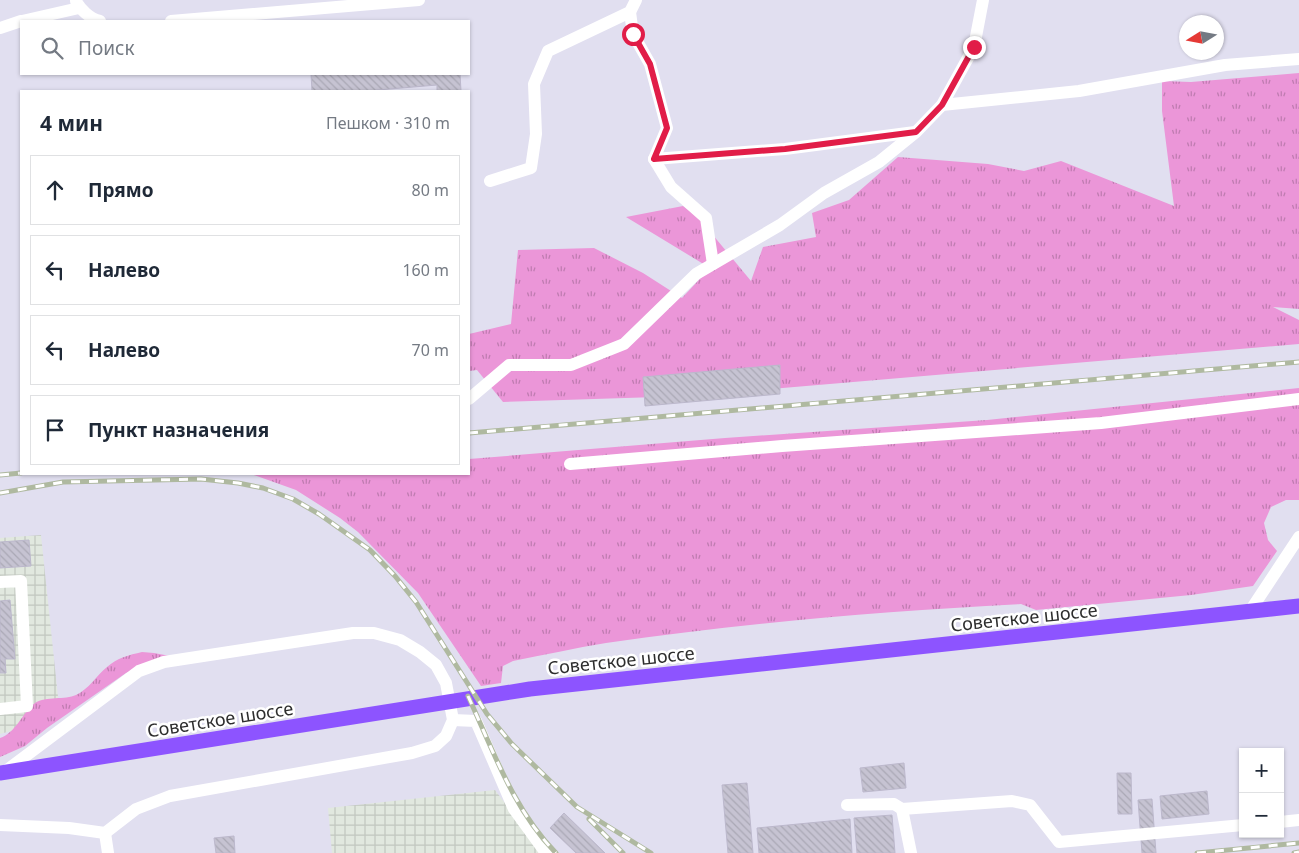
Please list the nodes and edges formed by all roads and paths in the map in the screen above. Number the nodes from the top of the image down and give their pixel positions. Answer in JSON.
{"nodes":[{"id":1,"x":419,"y":0,"type":"edge"},
{"id":2,"x":636,"y":0,"type":"edge"},
{"id":3,"x":983,"y":0,"type":"edge"},
{"id":4,"x":78,"y":4,"type":"edge"},
{"id":5,"x":630,"y":12,"type":"junction"},
{"id":6,"x":25,"y":20,"type":"edge"},
{"id":7,"x":97,"y":20,"type":"edge"},
{"id":8,"x":183,"y":20,"type":"edge"},
{"id":9,"x":20,"y":22,"type":"edge"},
{"id":10,"x":0,"y":28,"type":"edge"},
{"id":11,"x":1299,"y":59,"type":"edge"},
{"id":12,"x":942,"y":105,"type":"junction"},
{"id":13,"x":916,"y":132,"type":"junction"},
{"id":14,"x":654,"y":159,"type":"junction"},
{"id":15,"x":490,"y":181,"type":"dead end"},
{"id":16,"x":713,"y":264,"type":"junction"},
{"id":17,"x":470,"y":398,"type":"edge"},
{"id":18,"x":1299,"y":399,"type":"edge"},
{"id":19,"x":570,"y":464,"type":"dead end"},
{"id":20,"x":1299,"y":537,"type":"edge"},
{"id":21,"x":0,"y":582,"type":"edge"},
{"id":22,"x":1299,"y":606,"type":"edge"},
{"id":23,"x":1250,"y":611,"type":"junction"},
{"id":24,"x":0,"y":709,"type":"edge"},
{"id":25,"x":453,"y":720,"type":"junction"},
{"id":26,"x":2,"y":773,"type":"edge"},
{"id":27,"x":847,"y":805,"type":"dead end"},
{"id":28,"x":902,"y":810,"type":"junction"},
{"id":29,"x":1299,"y":820,"type":"edge"},
{"id":30,"x":1284,"y":822,"type":"edge"},
{"id":31,"x":0,"y":825,"type":"edge"},
{"id":32,"x":1239,"y":825,"type":"edge"},
{"id":33,"x":105,"y":833,"type":"junction"},
{"id":34,"x":108,"y":853,"type":"edge"},
{"id":35,"x":546,"y":853,"type":"edge"},
{"id":36,"x":911,"y":853,"type":"edge"}],
"edges":[{"from":1,"to":8,"type":"street"},
{"from":2,"to":5,"type":"street"},
{"from":3,"to":12,"type":"street"},
{"from":4,"to":6,"type":"street"},
{"from":4,"to":7,"type":"street"},
{"from":5,"to":14,"type":"street"},
{"from":5,"to":15,"type":"street"},
{"from":9,"to":10,"type":"street"},
{"from":11,"to":12,"type":"street"},
{"from":12,"to":13,"type":"street"},
{"from":13,"to":14,"type":"street"},
{"from":13,"to":16,"type":"street"},
{"from":14,"to":16,"type":"street"},
{"from":16,"to":17,"type":"street"},
{"from":18,"to":19,"type":"street"},
{"from":20,"to":23,"type":"street"},
{"from":21,"to":24,"type":"street"},
{"from":22,"to":23,"type":"main road","name":"Советское шоссе"},
{"from":23,"to":26,"type":"main road","name":"Советское шоссе"},
{"from":25,"to":26,"type":"street"},
{"from":25,"to":33,"type":"street"},
{"from":25,"to":35,"type":"street"},
{"from":27,"to":28,"type":"street"},
{"from":28,"to":32,"type":"street"},
{"from":28,"to":36,"type":"street"},
{"from":29,"to":30,"type":"street"},
{"from":31,"to":33,"type":"street"},
{"from":33,"to":34,"type":"street"}]}
